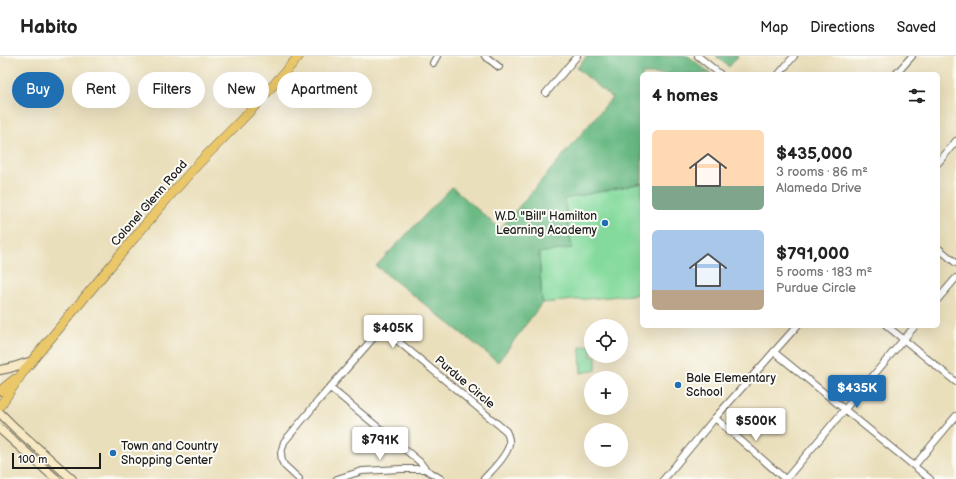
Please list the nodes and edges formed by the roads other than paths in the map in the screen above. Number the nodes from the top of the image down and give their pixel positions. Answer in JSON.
{"nodes":[{"id":1,"x":299,"y":56,"type":"edge"},
{"id":2,"x":437,"y":56,"type":"edge"},
{"id":3,"x":485,"y":56,"type":"edge"},
{"id":4,"x":578,"y":56,"type":"edge"},
{"id":5,"x":698,"y":56,"type":"edge"},
{"id":6,"x":794,"y":56,"type":"edge"},
{"id":7,"x":912,"y":56,"type":"edge"},
{"id":8,"x":433,"y":63,"type":"dead end"},
{"id":9,"x":499,"y":67,"type":"dead end"},
{"id":10,"x":718,"y":72,"type":"edge"},
{"id":11,"x":781,"y":72,"type":"edge"},
{"id":12,"x":898,"y":72,"type":"edge"},
{"id":13,"x":546,"y":94,"type":"dead end"},
{"id":14,"x":956,"y":141,"type":"edge"},
{"id":15,"x":940,"y":161,"type":"edge"},
{"id":16,"x":940,"y":250,"type":"edge"},
{"id":17,"x":956,"y":252,"type":"edge"},
{"id":18,"x":954,"y":260,"type":"edge"},
{"id":19,"x":956,"y":278,"type":"edge"},
{"id":20,"x":940,"y":297,"type":"edge"},
{"id":21,"x":795,"y":328,"type":"edge"},
{"id":22,"x":889,"y":328,"type":"edge"},
{"id":23,"x":913,"y":328,"type":"edge"},
{"id":24,"x":903,"y":339,"type":"junction"},
{"id":25,"x":774,"y":352,"type":"junction"},
{"id":26,"x":32,"y":360,"type":"junction"},
{"id":27,"x":0,"y":370,"type":"edge"},
{"id":28,"x":24,"y":372,"type":"junction"},
{"id":29,"x":956,"y":382,"type":"edge"},
{"id":30,"x":330,"y":388,"type":"junction"},
{"id":31,"x":0,"y":391,"type":"edge"},
{"id":32,"x":0,"y":406,"type":"edge"},
{"id":33,"x":845,"y":409,"type":"junction"},
{"id":34,"x":0,"y":413,"type":"edge"},
{"id":35,"x":956,"y":416,"type":"edge"},
{"id":36,"x":715,"y":418,"type":"junction"},
{"id":37,"x":0,"y":429,"type":"edge"},
{"id":38,"x":0,"y":435,"type":"edge"},
{"id":39,"x":10,"y":438,"type":"junction"},
{"id":40,"x":914,"y":466,"type":"junction"},
{"id":41,"x":425,"y":469,"type":"junction"},
{"id":42,"x":56,"y":479,"type":"edge"},
{"id":43,"x":72,"y":479,"type":"edge"},
{"id":44,"x":299,"y":479,"type":"edge"},
{"id":45,"x":337,"y":479,"type":"edge"},
{"id":46,"x":441,"y":479,"type":"edge"},
{"id":47,"x":484,"y":479,"type":"edge"},
{"id":48,"x":664,"y":479,"type":"edge"},
{"id":49,"x":785,"y":479,"type":"edge"},
{"id":50,"x":930,"y":479,"type":"edge"}],
"edges":[{"from":1,"to":26,"type":"main road","name":"Colonel Glenn Road"},
{"from":2,"to":8,"type":"street"},
{"from":3,"to":9,"type":"street"},
{"from":4,"to":13,"type":"street"},
{"from":5,"to":10,"type":"street"},
{"from":6,"to":11,"type":"street"},
{"from":7,"to":12,"type":"street"},
{"from":14,"to":15,"type":"street"},
{"from":16,"to":18,"type":"street"},
{"from":17,"to":18,"type":"street"},
{"from":19,"to":20,"type":"street"},
{"from":21,"to":25,"type":"street"},
{"from":22,"to":24,"type":"street"},
{"from":23,"to":24,"type":"street"},
{"from":24,"to":29,"type":"street"},
{"from":24,"to":33,"type":"street"},
{"from":25,"to":33,"type":"street"},
{"from":25,"to":36,"type":"street"},
{"from":26,"to":27,"type":"main road"},
{"from":26,"to":28,"type":"main road","name":"Colonel Glenn Road"},
{"from":28,"to":31,"type":"main road","name":"Colonel Glenn Road"},
{"from":28,"to":32,"type":"main road","name":"Colonel Glenn Road"},
{"from":30,"to":41,"type":"street"},
{"from":30,"to":44,"type":"street","name":"Purdue Circle"},
{"from":30,"to":47,"type":"street","name":"Purdue Circle"},
{"from":33,"to":40,"type":"street"},
{"from":33,"to":49,"type":"street"},
{"from":34,"to":43,"type":"main road"},
{"from":35,"to":40,"type":"street"},
{"from":36,"to":48,"type":"street"},
{"from":36,"to":49,"type":"street"},
{"from":37,"to":39,"type":"main road"},
{"from":38,"to":39,"type":"main road"},
{"from":39,"to":42,"type":"main road"},
{"from":40,"to":50,"type":"street"},
{"from":41,"to":45,"type":"street"},
{"from":41,"to":46,"type":"street"}]}
